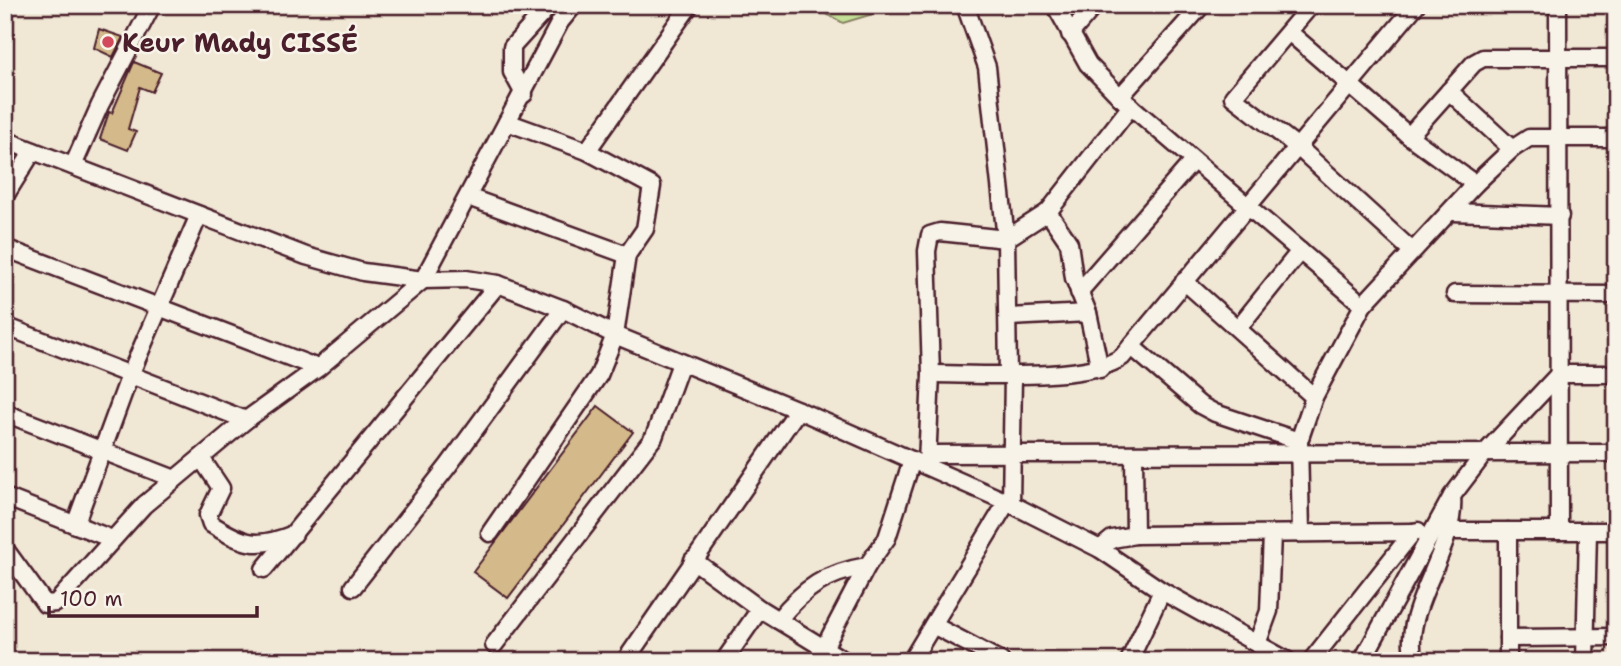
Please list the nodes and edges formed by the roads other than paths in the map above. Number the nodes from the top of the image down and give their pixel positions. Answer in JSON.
{"nodes":[{"id":1,"x":152,"y":5,"type":"edge"},
{"id":2,"x":550,"y":5,"type":"edge"},
{"id":3,"x":574,"y":5,"type":"edge"},
{"id":4,"x":690,"y":5,"type":"edge"},
{"id":5,"x":965,"y":5,"type":"edge"},
{"id":6,"x":1055,"y":5,"type":"edge"},
{"id":7,"x":1095,"y":5,"type":"edge"},
{"id":8,"x":1202,"y":5,"type":"edge"},
{"id":9,"x":1311,"y":5,"type":"edge"},
{"id":10,"x":1416,"y":5,"type":"edge"},
{"id":11,"x":1558,"y":5,"type":"edge"},
{"id":12,"x":1289,"y":32,"type":"junction"},
{"id":13,"x":1070,"y":34,"type":"junction"},
{"id":14,"x":1558,"y":58,"type":"junction"},
{"id":15,"x":1616,"y":58,"type":"edge"},
{"id":16,"x":1349,"y":86,"type":"junction"},
{"id":17,"x":1449,"y":91,"type":"junction"},
{"id":18,"x":524,"y":94,"type":"junction"},
{"id":19,"x":1125,"y":101,"type":"junction"},
{"id":20,"x":507,"y":122,"type":"junction"},
{"id":21,"x":1409,"y":136,"type":"junction"},
{"id":22,"x":1560,"y":138,"type":"junction"},
{"id":23,"x":1616,"y":138,"type":"edge"},
{"id":24,"x":5,"y":140,"type":"edge"},
{"id":25,"x":1299,"y":148,"type":"junction"},
{"id":26,"x":1513,"y":149,"type":"junction"},
{"id":27,"x":33,"y":151,"type":"junction"},
{"id":28,"x":587,"y":151,"type":"junction"},
{"id":29,"x":1193,"y":161,"type":"junction"},
{"id":30,"x":73,"y":166,"type":"junction"},
{"id":31,"x":1475,"y":184,"type":"junction"},
{"id":32,"x":5,"y":196,"type":"edge"},
{"id":33,"x":468,"y":197,"type":"junction"},
{"id":34,"x":1249,"y":208,"type":"junction"},
{"id":35,"x":1048,"y":212,"type":"junction"},
{"id":36,"x":1453,"y":212,"type":"junction"},
{"id":37,"x":200,"y":215,"type":"junction"},
{"id":38,"x":1560,"y":216,"type":"junction"},
{"id":39,"x":1006,"y":239,"type":"junction"},
{"id":40,"x":5,"y":248,"type":"edge"},
{"id":41,"x":1411,"y":250,"type":"junction"},
{"id":42,"x":1300,"y":251,"type":"junction"},
{"id":43,"x":627,"y":255,"type":"junction"},
{"id":44,"x":424,"y":280,"type":"junction"},
{"id":45,"x":1184,"y":281,"type":"junction"},
{"id":46,"x":498,"y":284,"type":"junction"},
{"id":47,"x":1079,"y":292,"type":"junction"},
{"id":48,"x":1455,"y":294,"type":"dead end"},
{"id":49,"x":1559,"y":294,"type":"junction"},
{"id":50,"x":1616,"y":295,"type":"edge"},
{"id":51,"x":1363,"y":304,"type":"junction"},
{"id":52,"x":158,"y":305,"type":"junction"},
{"id":53,"x":564,"y":309,"type":"junction"},
{"id":54,"x":1088,"y":313,"type":"junction"},
{"id":55,"x":1009,"y":317,"type":"junction"},
{"id":56,"x":5,"y":326,"type":"edge"},
{"id":57,"x":1238,"y":328,"type":"junction"},
{"id":58,"x":615,"y":335,"type":"junction"},
{"id":59,"x":1131,"y":346,"type":"junction"},
{"id":60,"x":681,"y":363,"type":"junction"},
{"id":61,"x":318,"y":368,"type":"junction"},
{"id":62,"x":1100,"y":369,"type":"junction"},
{"id":63,"x":130,"y":374,"type":"junction"},
{"id":64,"x":931,"y":374,"type":"junction"},
{"id":65,"x":1011,"y":374,"type":"junction"},
{"id":66,"x":1559,"y":374,"type":"junction"},
{"id":67,"x":1616,"y":374,"type":"edge"},
{"id":68,"x":1314,"y":397,"type":"junction"},
{"id":69,"x":798,"y":410,"type":"junction"},
{"id":70,"x":5,"y":413,"type":"edge"},
{"id":71,"x":246,"y":420,"type":"junction"},
{"id":72,"x":1300,"y":447,"type":"junction"},
{"id":73,"x":103,"y":452,"type":"junction"},
{"id":74,"x":1616,"y":453,"type":"edge"},
{"id":75,"x":1012,"y":454,"type":"junction"},
{"id":76,"x":1134,"y":454,"type":"junction"},
{"id":77,"x":1484,"y":454,"type":"junction"},
{"id":78,"x":1560,"y":454,"type":"junction"},
{"id":79,"x":201,"y":458,"type":"junction"},
{"id":80,"x":922,"y":460,"type":"junction"},
{"id":81,"x":175,"y":479,"type":"junction"},
{"id":82,"x":1452,"y":496,"type":"junction"},
{"id":83,"x":5,"y":497,"type":"edge"},
{"id":84,"x":1009,"y":503,"type":"junction"},
{"id":85,"x":75,"y":525,"type":"junction"},
{"id":86,"x":1434,"y":528,"type":"junction"},
{"id":87,"x":1450,"y":531,"type":"junction"},
{"id":88,"x":1507,"y":531,"type":"junction"},
{"id":89,"x":1559,"y":531,"type":"junction"},
{"id":90,"x":1588,"y":531,"type":"junction"},
{"id":91,"x":1616,"y":531,"type":"edge"},
{"id":92,"x":1413,"y":532,"type":"junction"},
{"id":93,"x":296,"y":533,"type":"junction"},
{"id":94,"x":490,"y":533,"type":"dead end"},
{"id":95,"x":1301,"y":533,"type":"junction"},
{"id":96,"x":1272,"y":534,"type":"junction"},
{"id":97,"x":1135,"y":535,"type":"junction"},
{"id":98,"x":112,"y":539,"type":"junction"},
{"id":99,"x":5,"y":549,"type":"edge"},
{"id":100,"x":1100,"y":549,"type":"junction"},
{"id":101,"x":693,"y":560,"type":"junction"},
{"id":102,"x":867,"y":566,"type":"junction"},
{"id":103,"x":264,"y":569,"type":"dead end"},
{"id":104,"x":353,"y":587,"type":"dead end"},
{"id":105,"x":1162,"y":591,"type":"junction"},
{"id":106,"x":760,"y":609,"type":"junction"},
{"id":107,"x":778,"y":620,"type":"junction"},
{"id":108,"x":933,"y":625,"type":"junction"},
{"id":109,"x":1586,"y":637,"type":"junction"},
{"id":110,"x":1616,"y":637,"type":"edge"},
{"id":111,"x":1508,"y":638,"type":"junction"},
{"id":112,"x":1257,"y":644,"type":"junction"},
{"id":113,"x":494,"y":645,"type":"dead end"},
{"id":114,"x":824,"y":648,"type":"junction"},
{"id":115,"x":625,"y":661,"type":"edge"},
{"id":116,"x":724,"y":661,"type":"edge"},
{"id":117,"x":845,"y":661,"type":"edge"},
{"id":118,"x":911,"y":661,"type":"edge"},
{"id":119,"x":1001,"y":661,"type":"edge"},
{"id":120,"x":1129,"y":661,"type":"edge"},
{"id":121,"x":1288,"y":661,"type":"edge"},
{"id":122,"x":1311,"y":661,"type":"edge"},
{"id":123,"x":1362,"y":661,"type":"edge"},
{"id":124,"x":1414,"y":661,"type":"edge"},
{"id":125,"x":1508,"y":661,"type":"edge"},
{"id":126,"x":1585,"y":661,"type":"edge"}],
"edges":[{"from":1,"to":30,"type":"street"},
{"from":2,"to":18,"type":"street"},
{"from":3,"to":18,"type":"street"},
{"from":4,"to":28,"type":"street"},
{"from":5,"to":39,"type":"street"},
{"from":6,"to":13,"type":"street"},
{"from":7,"to":13,"type":"street"},
{"from":8,"to":19,"type":"street"},
{"from":9,"to":12,"type":"street"},
{"from":10,"to":16,"type":"street"},
{"from":11,"to":14,"type":"street"},
{"from":12,"to":16,"type":"street"},
{"from":12,"to":25,"type":"street"},
{"from":13,"to":19,"type":"street"},
{"from":14,"to":15,"type":"street"},
{"from":14,"to":17,"type":"street"},
{"from":14,"to":22,"type":"street"},
{"from":16,"to":21,"type":"street"},
{"from":16,"to":25,"type":"street"},
{"from":17,"to":21,"type":"street"},
{"from":17,"to":26,"type":"street"},
{"from":18,"to":20,"type":"street"},
{"from":19,"to":29,"type":"street"},
{"from":19,"to":35,"type":"street"},
{"from":20,"to":28,"type":"street"},
{"from":20,"to":33,"type":"street"},
{"from":21,"to":31,"type":"street"},
{"from":22,"to":23,"type":"street"},
{"from":22,"to":26,"type":"street"},
{"from":22,"to":38,"type":"street"},
{"from":24,"to":27,"type":"street"},
{"from":25,"to":34,"type":"street"},
{"from":25,"to":41,"type":"street"},
{"from":26,"to":31,"type":"street"},
{"from":27,"to":30,"type":"street"},
{"from":27,"to":32,"type":"street"},
{"from":28,"to":43,"type":"street"},
{"from":29,"to":34,"type":"street"},
{"from":29,"to":47,"type":"street"},
{"from":30,"to":37,"type":"street"},
{"from":31,"to":36,"type":"street"},
{"from":33,"to":43,"type":"street"},
{"from":33,"to":44,"type":"street"},
{"from":34,"to":42,"type":"street"},
{"from":34,"to":45,"type":"street"},
{"from":35,"to":39,"type":"street"},
{"from":35,"to":47,"type":"street"},
{"from":36,"to":38,"type":"street"},
{"from":36,"to":41,"type":"street"},
{"from":37,"to":44,"type":"street"},
{"from":37,"to":52,"type":"street"},
{"from":38,"to":49,"type":"street"},
{"from":39,"to":55,"type":"street"},
{"from":39,"to":64,"type":"street"},
{"from":40,"to":52,"type":"street"},
{"from":41,"to":51,"type":"street"},
{"from":42,"to":51,"type":"street"},
{"from":42,"to":57,"type":"street"},
{"from":43,"to":58,"type":"street"},
{"from":44,"to":46,"type":"street"},
{"from":44,"to":61,"type":"street"},
{"from":45,"to":57,"type":"street"},
{"from":45,"to":59,"type":"street"},
{"from":46,"to":53,"type":"street"},
{"from":46,"to":93,"type":"street"},
{"from":47,"to":54,"type":"street"},
{"from":48,"to":49,"type":"street"},
{"from":49,"to":50,"type":"street"},
{"from":49,"to":66,"type":"street"},
{"from":51,"to":68,"type":"street"},
{"from":52,"to":61,"type":"street"},
{"from":52,"to":63,"type":"street"},
{"from":53,"to":58,"type":"street"},
{"from":53,"to":104,"type":"street"},
{"from":54,"to":55,"type":"street"},
{"from":54,"to":62,"type":"street"},
{"from":55,"to":65,"type":"street"},
{"from":56,"to":63,"type":"street"},
{"from":57,"to":68,"type":"street"},
{"from":58,"to":60,"type":"street"},
{"from":58,"to":94,"type":"street"},
{"from":59,"to":62,"type":"street"},
{"from":59,"to":72,"type":"street"},
{"from":60,"to":69,"type":"street"},
{"from":60,"to":113,"type":"street"},
{"from":61,"to":71,"type":"street"},
{"from":62,"to":65,"type":"street"},
{"from":63,"to":71,"type":"street"},
{"from":63,"to":73,"type":"street"},
{"from":64,"to":65,"type":"street"},
{"from":64,"to":80,"type":"street"},
{"from":65,"to":75,"type":"street"},
{"from":66,"to":67,"type":"street"},
{"from":66,"to":77,"type":"street"},
{"from":66,"to":78,"type":"street"},
{"from":68,"to":72,"type":"street"},
{"from":69,"to":80,"type":"street"},
{"from":69,"to":101,"type":"street"},
{"from":70,"to":73,"type":"street"},
{"from":71,"to":79,"type":"street"},
{"from":72,"to":76,"type":"street"},
{"from":72,"to":77,"type":"street"},
{"from":72,"to":95,"type":"street"},
{"from":73,"to":81,"type":"street"},
{"from":73,"to":85,"type":"street"},
{"from":74,"to":78,"type":"street"},
{"from":75,"to":76,"type":"street"},
{"from":75,"to":80,"type":"street"},
{"from":75,"to":84,"type":"street"},
{"from":76,"to":97,"type":"street"},
{"from":77,"to":78,"type":"street"},
{"from":77,"to":82,"type":"street"},
{"from":78,"to":89,"type":"street"},
{"from":79,"to":81,"type":"street"},
{"from":79,"to":93,"type":"street"},
{"from":80,"to":84,"type":"street"},
{"from":80,"to":102,"type":"street"},
{"from":81,"to":98,"type":"street"},
{"from":82,"to":86,"type":"street"},
{"from":82,"to":87,"type":"street"},
{"from":83,"to":85,"type":"street"},
{"from":84,"to":100,"type":"street"},
{"from":84,"to":108,"type":"street"},
{"from":85,"to":98,"type":"street"},
{"from":86,"to":92,"type":"street"},
{"from":86,"to":123,"type":"street"},
{"from":87,"to":88,"type":"street"},
{"from":87,"to":124,"type":"street"},
{"from":88,"to":89,"type":"street"},
{"from":88,"to":111,"type":"street"},
{"from":89,"to":90,"type":"street"},
{"from":90,"to":91,"type":"street"},
{"from":90,"to":109,"type":"street"},
{"from":92,"to":95,"type":"street"},
{"from":92,"to":122,"type":"street"},
{"from":93,"to":103,"type":"street"},
{"from":95,"to":96,"type":"street"},
{"from":96,"to":97,"type":"street"},
{"from":96,"to":112,"type":"street"},
{"from":97,"to":100,"type":"street"},
{"from":98,"to":99,"type":"street"},
{"from":100,"to":105,"type":"street"},
{"from":101,"to":106,"type":"street"},
{"from":101,"to":115,"type":"street"},
{"from":102,"to":107,"type":"street"},
{"from":102,"to":114,"type":"street"},
{"from":105,"to":112,"type":"street"},
{"from":105,"to":120,"type":"street"},
{"from":106,"to":107,"type":"street"},
{"from":106,"to":116,"type":"street"},
{"from":107,"to":114,"type":"street"},
{"from":108,"to":118,"type":"street"},
{"from":108,"to":119,"type":"street"},
{"from":109,"to":110,"type":"street"},
{"from":109,"to":111,"type":"street"},
{"from":109,"to":126,"type":"street"},
{"from":111,"to":125,"type":"street"},
{"from":112,"to":121,"type":"street"},
{"from":114,"to":117,"type":"street"}]}
